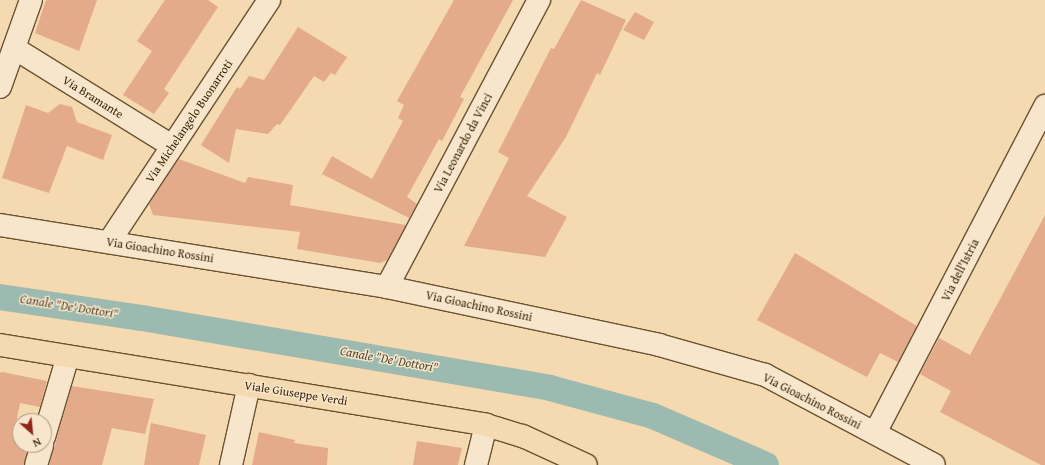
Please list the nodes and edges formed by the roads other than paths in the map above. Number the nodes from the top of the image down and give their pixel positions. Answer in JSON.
{"nodes":[{"id":1,"x":31,"y":0,"type":"edge"},
{"id":2,"x":269,"y":0,"type":"edge"},
{"id":3,"x":539,"y":0,"type":"edge"},
{"id":4,"x":14,"y":48,"type":"junction"},
{"id":5,"x":0,"y":87,"type":"edge"},
{"id":6,"x":1045,"y":106,"type":"edge"},
{"id":7,"x":1037,"y":138,"type":"edge"},
{"id":8,"x":172,"y":146,"type":"junction"},
{"id":9,"x":0,"y":225,"type":"edge"},
{"id":10,"x":109,"y":242,"type":"junction"},
{"id":11,"x":388,"y":287,"type":"junction"},
{"id":12,"x":0,"y":345,"type":"edge"},
{"id":13,"x":68,"y":356,"type":"junction"},
{"id":14,"x":249,"y":385,"type":"junction"},
{"id":15,"x":51,"y":413,"type":"edge"},
{"id":16,"x":486,"y":425,"type":"junction"},
{"id":17,"x":875,"y":433,"type":"junction"},
{"id":18,"x":40,"y":453,"type":"edge"},
{"id":19,"x":36,"y":465,"type":"edge"},
{"id":20,"x":231,"y":465,"type":"edge"},
{"id":21,"x":476,"y":465,"type":"edge"},
{"id":22,"x":586,"y":465,"type":"edge"},
{"id":23,"x":934,"y":465,"type":"edge"}],
"edges":[{"from":1,"to":4,"type":"street"},
{"from":2,"to":8,"type":"street","name":"Via Michelangelo Buonarroti"},
{"from":3,"to":11,"type":"street","name":"Via Leonardo da Vinci"},
{"from":4,"to":5,"type":"street"},
{"from":4,"to":8,"type":"street","name":"Via Bramante"},
{"from":6,"to":7,"type":"street","name":"Via dell'Istria"},
{"from":7,"to":17,"type":"street","name":"Via dell'Istria"},
{"from":8,"to":10,"type":"street","name":"Via Michelangelo Buonarroti"},
{"from":9,"to":10,"type":"street","name":"Via Gioachino Rossini"},
{"from":10,"to":11,"type":"street","name":"Via Gioachino Rossini"},
{"from":11,"to":17,"type":"street","name":"Via Gioachino Rossini"},
{"from":12,"to":13,"type":"main road","name":"Viale Giuseppe Verdi"},
{"from":13,"to":14,"type":"main road","name":"Viale Giuseppe Verdi"},
{"from":13,"to":15,"type":"street"},
{"from":14,"to":16,"type":"main road","name":"Viale Giuseppe Verdi"},
{"from":14,"to":20,"type":"street"},
{"from":16,"to":21,"type":"street"},
{"from":16,"to":22,"type":"main road","name":"Viale Giuseppe Verdi"},
{"from":17,"to":23,"type":"street","name":"Via Gioachino Rossini"},
{"from":18,"to":19,"type":"street"}]}
